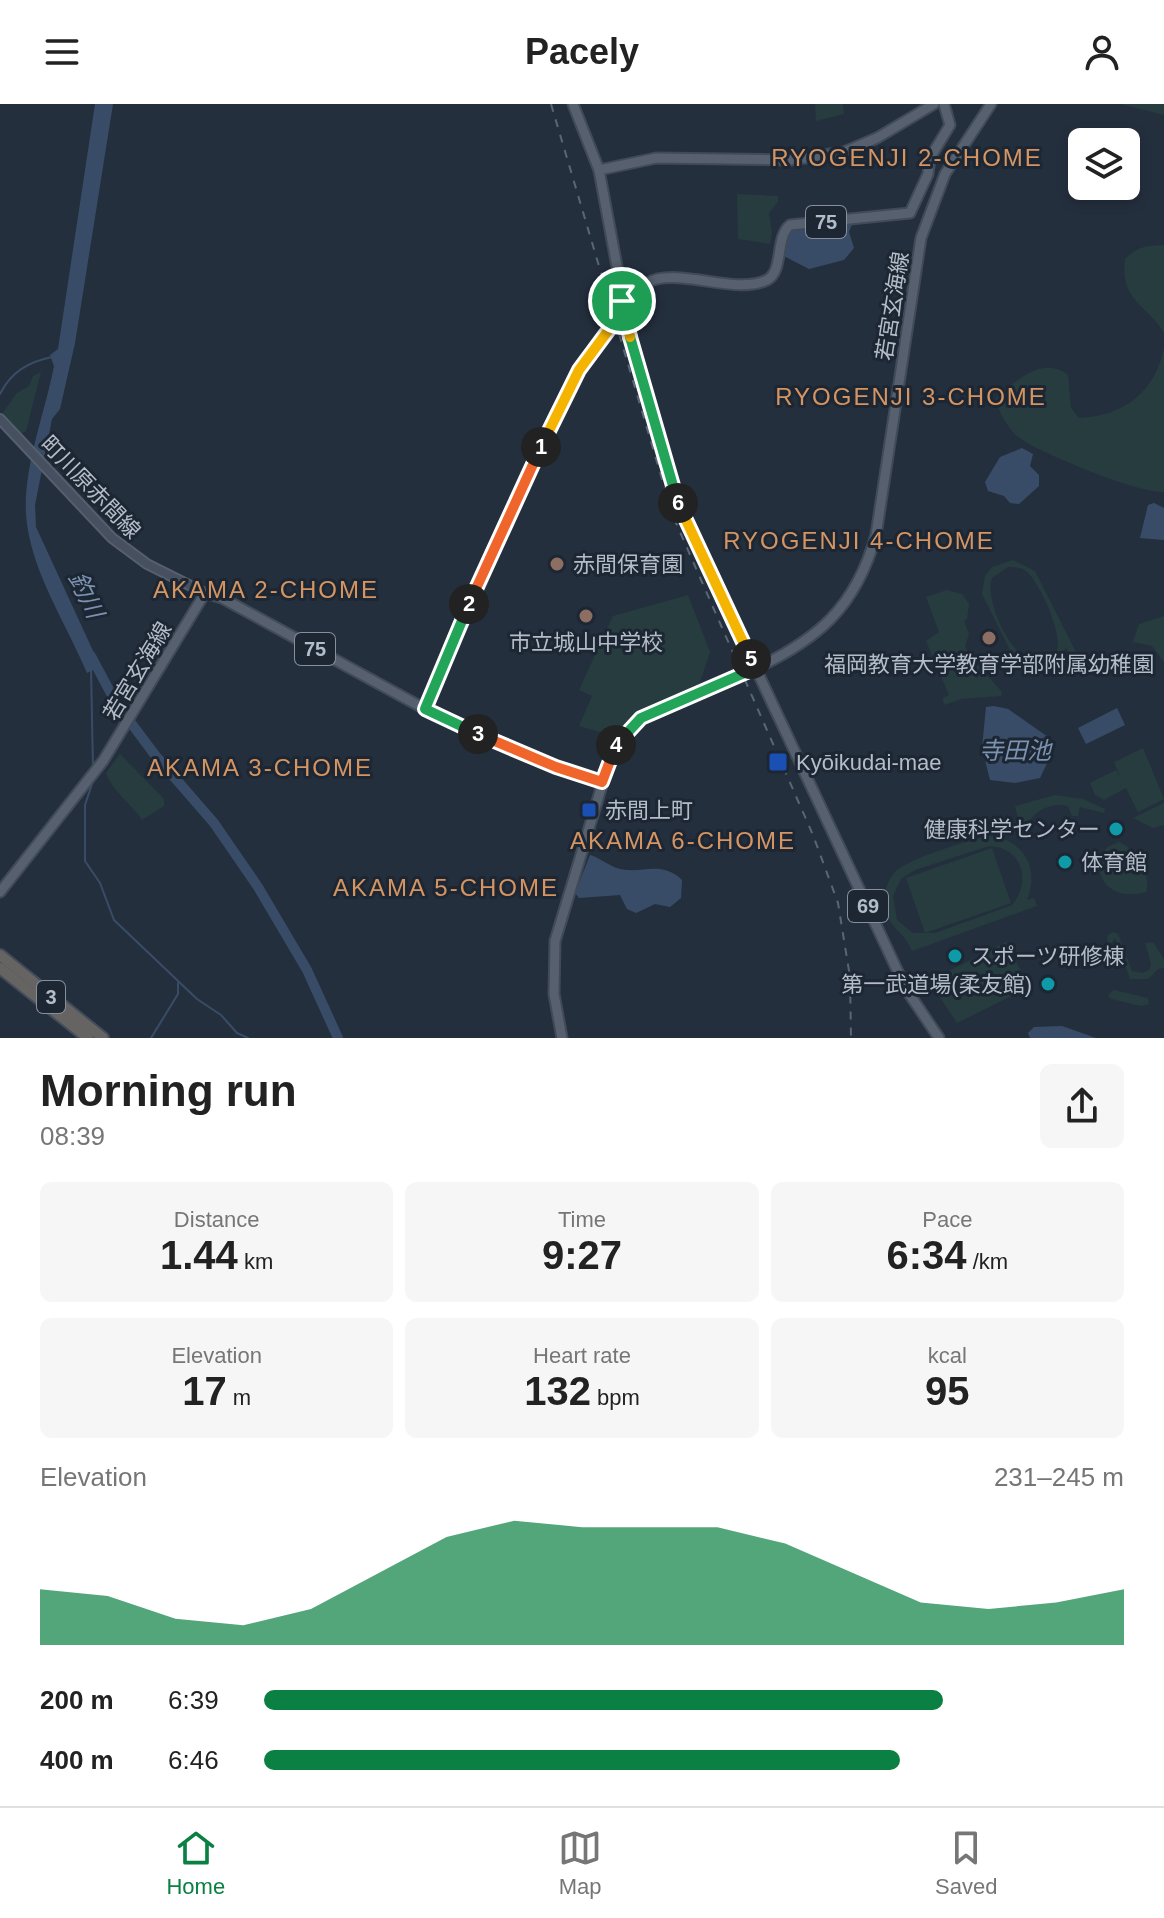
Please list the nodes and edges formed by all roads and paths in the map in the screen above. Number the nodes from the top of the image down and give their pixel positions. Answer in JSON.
{"nodes":[{"id":1,"x":573,"y":104,"type":"edge"},
{"id":2,"x":934,"y":104,"type":"edge"},
{"id":3,"x":944,"y":104,"type":"edge"},
{"id":4,"x":991,"y":104,"type":"edge"},
{"id":5,"x":599,"y":170,"type":"junction"},
{"id":6,"x":622,"y":301,"type":"junction"},
{"id":7,"x":619,"y":316,"type":"junction"},
{"id":8,"x":631,"y":342,"type":"junction"},
{"id":9,"x":0,"y":419,"type":"edge"},
{"id":10,"x":205,"y":593,"type":"junction"},
{"id":11,"x":751,"y":670,"type":"junction"},
{"id":12,"x":425,"y":709,"type":"junction"},
{"id":13,"x":602,"y":782,"type":"junction"},
{"id":14,"x":0,"y":892,"type":"edge"},
{"id":15,"x":0,"y":955,"type":"edge"},
{"id":16,"x":0,"y":968,"type":"edge"},
{"id":17,"x":88,"y":1038,"type":"edge"},
{"id":18,"x":103,"y":1038,"type":"edge"},
{"id":19,"x":562,"y":1038,"type":"edge"},
{"id":20,"x":939,"y":1038,"type":"edge"}],
"edges":[{"from":1,"to":5,"type":"main road","number":"69"},
{"from":2,"to":5,"type":"main road"},
{"from":3,"to":6,"type":"main road","number":"75"},
{"from":4,"to":11,"type":"main road","name":"若宮玄海線"},
{"from":5,"to":6,"type":"main road","number":"69"},
{"from":6,"to":7,"type":"main road"},
{"from":6,"to":8,"type":"main road","number":"69"},
{"from":7,"to":8,"type":"main road"},
{"from":7,"to":12,"type":"main road"},
{"from":8,"to":11,"type":"main road","number":"69"},
{"from":9,"to":10,"type":"main road","name":"町川原赤間線"},
{"from":10,"to":12,"type":"main road","number":"75"},
{"from":10,"to":14,"type":"main road","name":"若宮玄海線"},
{"from":11,"to":13,"type":"main road","name":"若宮玄海線","bridge":true},
{"from":11,"to":20,"type":"main road","number":"69"},
{"from":12,"to":13,"type":"main road"},
{"from":13,"to":19,"type":"main road","name":"若宮玄海線"},
{"from":15,"to":18,"type":"highway","number":"3"},
{"from":16,"to":17,"type":"highway","number":"3"}]}
